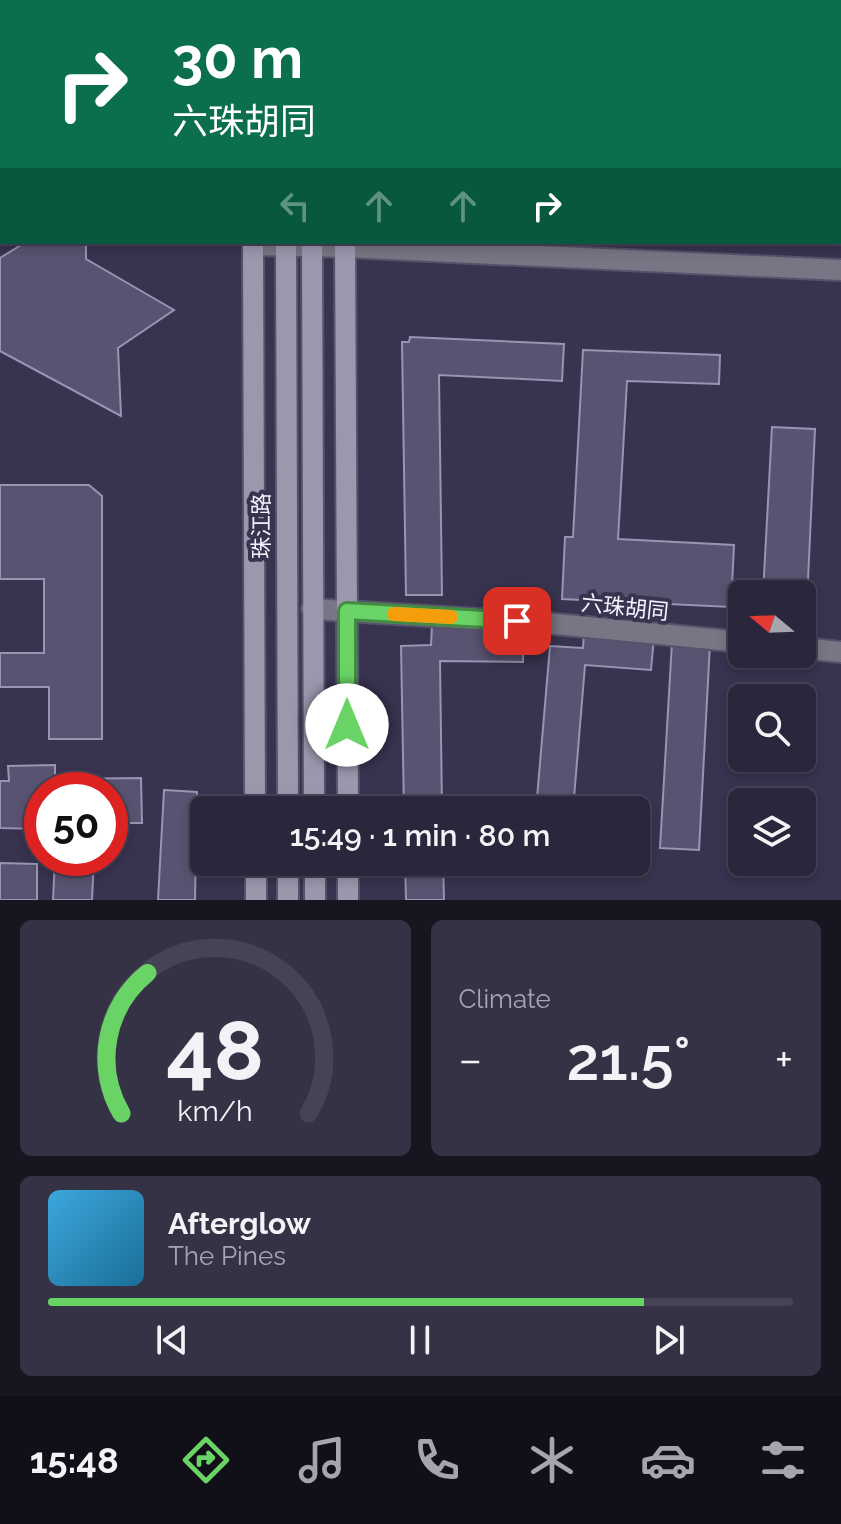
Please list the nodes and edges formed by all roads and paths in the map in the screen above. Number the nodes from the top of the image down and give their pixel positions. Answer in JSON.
{"nodes":[{"id":1,"x":253,"y":244,"type":"edge"},
{"id":2,"x":286,"y":244,"type":"edge"},
{"id":3,"x":312,"y":244,"type":"edge"},
{"id":4,"x":345,"y":244,"type":"edge"},
{"id":5,"x":841,"y":270,"type":"edge"},
{"id":6,"x":312,"y":609,"type":"junction"},
{"id":7,"x":347,"y":611,"type":"junction"},
{"id":8,"x":728,"y":641,"type":"edge"},
{"id":9,"x":816,"y":649,"type":"edge"},
{"id":10,"x":841,"y":652,"type":"edge"},
{"id":11,"x":255,"y":796,"type":"edge"},
{"id":12,"x":288,"y":796,"type":"edge"},
{"id":13,"x":314,"y":796,"type":"edge"},
{"id":14,"x":348,"y":796,"type":"edge"},
{"id":15,"x":256,"y":876,"type":"edge"},
{"id":16,"x":288,"y":876,"type":"edge"},
{"id":17,"x":315,"y":876,"type":"edge"},
{"id":18,"x":348,"y":876,"type":"edge"},
{"id":19,"x":256,"y":900,"type":"edge"},
{"id":20,"x":288,"y":900,"type":"edge"},
{"id":21,"x":315,"y":900,"type":"edge"},
{"id":22,"x":348,"y":900,"type":"edge"}],
"edges":[{"from":1,"to":2,"type":"street"},
{"from":1,"to":11,"type":"main road","name":"珠江路"},
{"from":2,"to":3,"type":"street"},
{"from":2,"to":12,"type":"main road","name":"珠江路"},
{"from":3,"to":4,"type":"street"},
{"from":3,"to":6,"type":"main road"},
{"from":4,"to":5,"type":"street"},
{"from":4,"to":7,"type":"main road"},
{"from":6,"to":7,"type":"street","name":"六珠胡同"},
{"from":6,"to":13,"type":"main road"},
{"from":7,"to":8,"type":"street","name":"六珠胡同"},
{"from":7,"to":14,"type":"main road"},
{"from":9,"to":10,"type":"street"},
{"from":15,"to":19,"type":"main road"},
{"from":16,"to":20,"type":"main road"},
{"from":17,"to":21,"type":"main road"},
{"from":18,"to":22,"type":"main road"}]}
